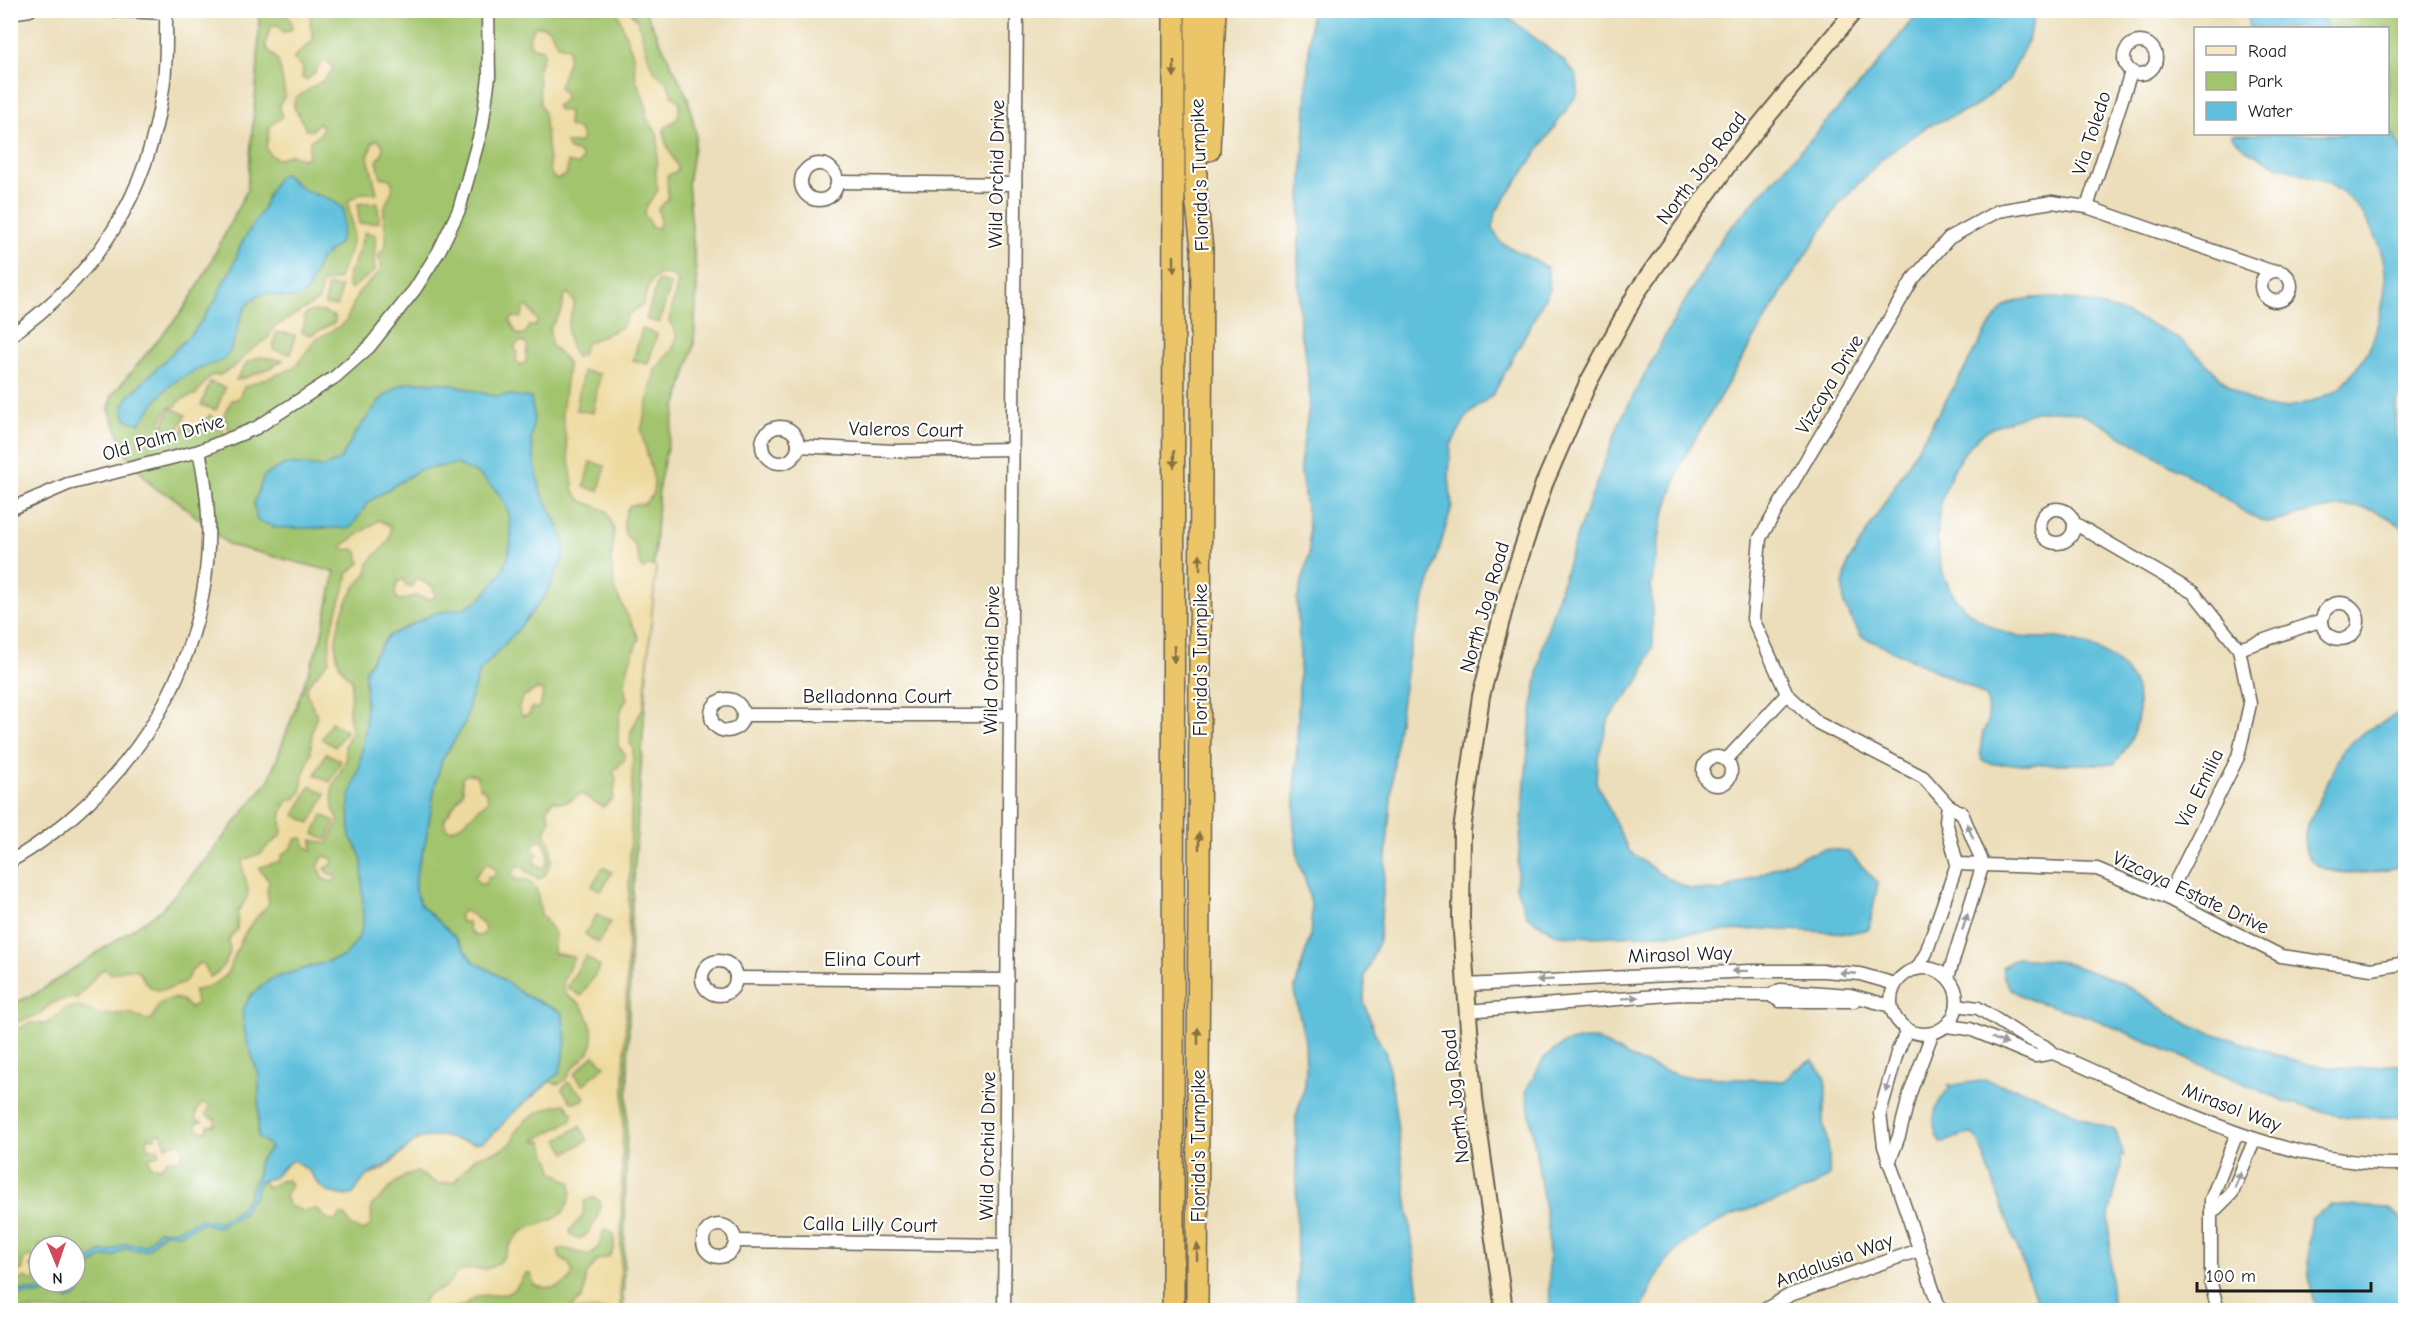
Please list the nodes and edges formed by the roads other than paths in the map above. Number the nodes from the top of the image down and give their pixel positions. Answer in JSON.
{"nodes":[{"id":1,"x":30,"y":10,"type":"edge"},
{"id":2,"x":104,"y":10,"type":"edge"},
{"id":3,"x":488,"y":10,"type":"edge"},
{"id":4,"x":1017,"y":10,"type":"edge"},
{"id":5,"x":1174,"y":10,"type":"edge"},
{"id":6,"x":1196,"y":10,"type":"edge"},
{"id":7,"x":1215,"y":10,"type":"edge"},
{"id":8,"x":1855,"y":10,"type":"edge"},
{"id":9,"x":166,"y":12,"type":"edge"},
{"id":10,"x":10,"y":13,"type":"edge"},
{"id":11,"x":2131,"y":72,"type":"dead end"},
{"id":12,"x":838,"y":182,"type":"dead end"},
{"id":13,"x":1015,"y":184,"type":"junction"},
{"id":14,"x":2087,"y":207,"type":"junction"},
{"id":15,"x":1202,"y":249,"type":"junction"},
{"id":16,"x":2271,"y":271,"type":"dead end"},
{"id":17,"x":10,"y":336,"type":"edge"},
{"id":18,"x":798,"y":446,"type":"dead end"},
{"id":19,"x":1012,"y":449,"type":"junction"},
{"id":20,"x":199,"y":451,"type":"junction"},
{"id":21,"x":10,"y":508,"type":"edge"},
{"id":22,"x":2074,"y":523,"type":"dead end"},
{"id":23,"x":2322,"y":620,"type":"dead end"},
{"id":24,"x":2239,"y":649,"type":"junction"},
{"id":25,"x":1787,"y":694,"type":"junction"},
{"id":26,"x":744,"y":715,"type":"dead end"},
{"id":27,"x":1010,"y":715,"type":"junction"},
{"id":28,"x":1726,"y":760,"type":"dead end"},
{"id":29,"x":1948,"y":804,"type":"junction"},
{"id":30,"x":10,"y":861,"type":"edge"},
{"id":31,"x":1957,"y":864,"type":"junction"},
{"id":32,"x":1983,"y":864,"type":"junction"},
{"id":33,"x":2167,"y":898,"type":"junction"},
{"id":34,"x":2406,"y":963,"type":"edge"},
{"id":35,"x":1917,"y":969,"type":"junction"},
{"id":36,"x":1948,"y":977,"type":"junction"},
{"id":37,"x":736,"y":978,"type":"dead end"},
{"id":38,"x":1008,"y":980,"type":"junction"},
{"id":39,"x":1896,"y":984,"type":"junction"},
{"id":40,"x":1464,"y":985,"type":"junction"},
{"id":41,"x":1958,"y":1005,"type":"junction"},
{"id":42,"x":1892,"y":1006,"type":"junction"},
{"id":43,"x":1467,"y":1011,"type":"junction"},
{"id":44,"x":1947,"y":1026,"type":"junction"},
{"id":45,"x":1907,"y":1030,"type":"junction"},
{"id":46,"x":1932,"y":1034,"type":"junction"},
{"id":47,"x":2053,"y":1053,"type":"junction"},
{"id":48,"x":2237,"y":1133,"type":"junction"},
{"id":49,"x":2255,"y":1139,"type":"junction"},
{"id":50,"x":1889,"y":1163,"type":"junction"},
{"id":51,"x":2406,"y":1164,"type":"edge"},
{"id":52,"x":2211,"y":1214,"type":"junction"},
{"id":53,"x":735,"y":1241,"type":"dead end"},
{"id":54,"x":1005,"y":1245,"type":"junction"},
{"id":55,"x":1919,"y":1250,"type":"junction"},
{"id":56,"x":1004,"y":1311,"type":"edge"},
{"id":57,"x":1173,"y":1311,"type":"edge"},
{"id":58,"x":1197,"y":1311,"type":"edge"},
{"id":59,"x":1504,"y":1311,"type":"edge"},
{"id":60,"x":1764,"y":1311,"type":"edge"},
{"id":61,"x":1940,"y":1311,"type":"edge"},
{"id":62,"x":2218,"y":1311,"type":"edge"}],
"edges":[{"from":1,"to":10,"type":"street"},
{"from":2,"to":9,"type":"street"},
{"from":3,"to":20,"type":"street","name":"Old Palm Drive"},
{"from":4,"to":13,"type":"street","name":"Wild Orchid Drive"},
{"from":5,"to":57,"type":"highway","name":"Florida's Turnpike","one_way":true},
{"from":6,"to":15,"type":"highway","name":"Florida's Turnpike"},
{"from":7,"to":15,"type":"highway"},
{"from":8,"to":40,"type":"street","name":"North Jog Road"},
{"from":9,"to":17,"type":"street"},
{"from":11,"to":14,"type":"street","name":"Via Toledo"},
{"from":12,"to":13,"type":"street"},
{"from":13,"to":19,"type":"street","name":"Wild Orchid Drive"},
{"from":14,"to":16,"type":"street","name":"Vizcaya Drive"},
{"from":14,"to":25,"type":"street","name":"Vizcaya Drive"},
{"from":58,"to":15,"type":"highway","name":"Florida's Turnpike","one_way":true},
{"from":18,"to":19,"type":"street","name":"Valeros Court"},
{"from":19,"to":27,"type":"street","name":"Wild Orchid Drive"},
{"from":20,"to":21,"type":"street","name":"Old Palm Drive"},
{"from":20,"to":30,"type":"street"},
{"from":22,"to":24,"type":"street","name":"Via Emilia"},
{"from":23,"to":24,"type":"street"},
{"from":24,"to":33,"type":"street","name":"Via Emilia"},
{"from":25,"to":28,"type":"street"},
{"from":25,"to":29,"type":"street","name":"Vizcaya Drive"},
{"from":26,"to":27,"type":"street","name":"Belladonna Court"},
{"from":27,"to":38,"type":"street","name":"Wild Orchid Drive"},
{"from":29,"to":31,"type":"street"},
{"from":32,"to":29,"type":"street","name":"Vizcaya Drive","one_way":true},
{"from":31,"to":32,"type":"street","name":"Vizcaya Estate Drive"},
{"from":31,"to":35,"type":"street"},
{"from":32,"to":33,"type":"street","name":"Vizcaya Estate Drive"},
{"from":36,"to":32,"type":"street","one_way":true},
{"from":33,"to":34,"type":"street","name":"Vizcaya Estate Drive"},
{"from":35,"to":36,"type":"street"},
{"from":35,"to":39,"type":"street"},
{"from":36,"to":41,"type":"street"},
{"from":37,"to":38,"type":"street","name":"Elina Court"},
{"from":38,"to":54,"type":"street","name":"Wild Orchid Drive"},
{"from":39,"to":40,"type":"street","name":"Mirasol Way","one_way":true},
{"from":39,"to":42,"type":"street"},
{"from":40,"to":43,"type":"street","name":"North Jog Road"},
{"from":41,"to":44,"type":"street"},
{"from":41,"to":47,"type":"street","name":"Mirasol Way"},
{"from":43,"to":42,"type":"street","name":"Mirasol Way","one_way":true},
{"from":42,"to":45,"type":"street"},
{"from":43,"to":59,"type":"street","name":"North Jog Road"},
{"from":44,"to":46,"type":"street"},
{"from":44,"to":47,"type":"street","name":"Mirasol Way","one_way":true},
{"from":45,"to":46,"type":"street"},
{"from":45,"to":50,"type":"street","one_way":true},
{"from":46,"to":50,"type":"street"},
{"from":47,"to":48,"type":"street","name":"Mirasol Way"},
{"from":48,"to":49,"type":"street","name":"Mirasol Way"},
{"from":48,"to":52,"type":"street"},
{"from":49,"to":51,"type":"street","name":"Mirasol Way"},
{"from":52,"to":49,"type":"street","one_way":true},
{"from":50,"to":55,"type":"street"},
{"from":52,"to":62,"type":"street"},
{"from":53,"to":54,"type":"street","name":"Calla Lilly Court"},
{"from":54,"to":56,"type":"street","name":"Wild Orchid Drive"},
{"from":55,"to":60,"type":"street","name":"Andalusia Way"},
{"from":55,"to":61,"type":"street"}]}
